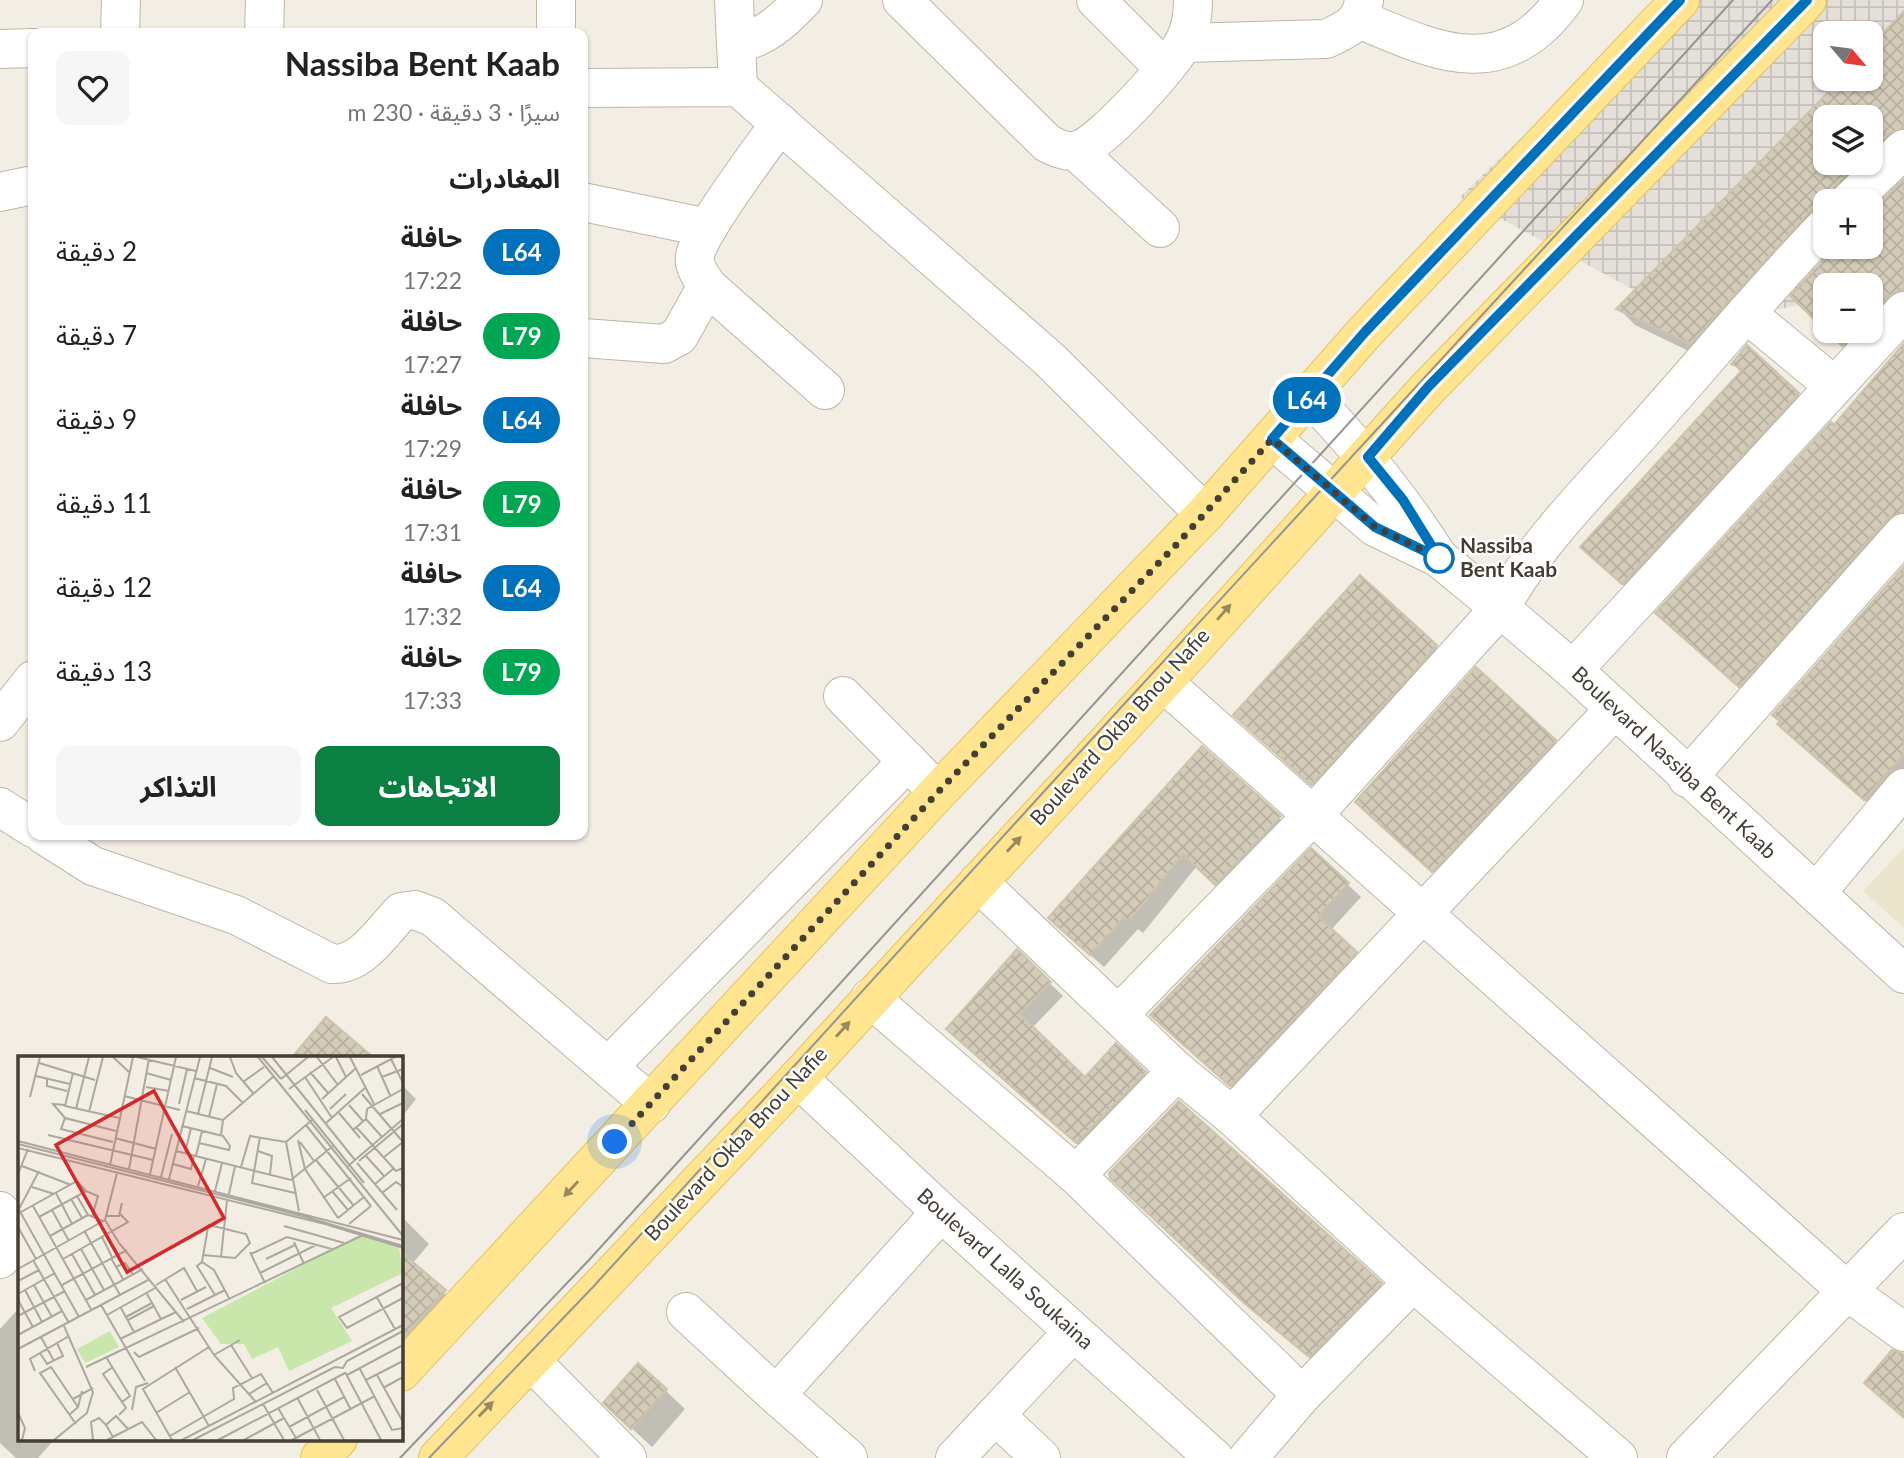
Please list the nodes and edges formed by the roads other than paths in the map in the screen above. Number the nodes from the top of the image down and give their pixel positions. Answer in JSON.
{"nodes":[{"id":1,"x":121,"y":0,"type":"edge"},
{"id":2,"x":265,"y":0,"type":"edge"},
{"id":3,"x":556,"y":0,"type":"edge"},
{"id":4,"x":734,"y":0,"type":"edge"},
{"id":5,"x":803,"y":0,"type":"edge"},
{"id":6,"x":902,"y":0,"type":"edge"},
{"id":7,"x":1096,"y":0,"type":"edge"},
{"id":8,"x":1194,"y":0,"type":"edge"},
{"id":9,"x":1564,"y":0,"type":"edge"},
{"id":10,"x":1679,"y":0,"type":"edge"},
{"id":11,"x":1807,"y":0,"type":"edge"},
{"id":12,"x":1361,"y":10,"type":"edge"},
{"id":13,"x":120,"y":28,"type":"edge"},
{"id":14,"x":264,"y":28,"type":"edge"},
{"id":15,"x":556,"y":28,"type":"edge"},
{"id":16,"x":736,"y":44,"type":"junction"},
{"id":17,"x":28,"y":48,"type":"edge"},
{"id":18,"x":0,"y":49,"type":"edge"},
{"id":19,"x":1174,"y":55,"type":"junction"},
{"id":20,"x":738,"y":87,"type":"junction"},
{"id":21,"x":588,"y":89,"type":"edge"},
{"id":22,"x":780,"y":123,"type":"junction"},
{"id":23,"x":1904,"y":149,"type":"edge"},
{"id":24,"x":1076,"y":151,"type":"junction"},
{"id":25,"x":28,"y":186,"type":"edge"},
{"id":26,"x":1862,"y":189,"type":"edge"},
{"id":27,"x":0,"y":192,"type":"edge"},
{"id":28,"x":588,"y":203,"type":"edge"},
{"id":29,"x":708,"y":228,"type":"junction"},
{"id":30,"x":1160,"y":228,"type":"dead end"},
{"id":31,"x":1813,"y":240,"type":"edge"},
{"id":32,"x":707,"y":286,"type":"junction"},
{"id":33,"x":1904,"y":311,"type":"edge"},
{"id":34,"x":1746,"y":313,"type":"junction"},
{"id":35,"x":588,"y":338,"type":"edge"},
{"id":36,"x":1833,"y":385,"type":"junction"},
{"id":37,"x":825,"y":390,"type":"dead end"},
{"id":38,"x":1310,"y":396,"type":"junction"},
{"id":39,"x":1272,"y":439,"type":"junction"},
{"id":40,"x":1368,"y":457,"type":"junction"},
{"id":41,"x":1334,"y":493,"type":"junction"},
{"id":42,"x":1205,"y":514,"type":"junction"},
{"id":43,"x":1904,"y":533,"type":"edge"},
{"id":44,"x":1439,"y":558,"type":"junction"},
{"id":45,"x":1500,"y":608,"type":"junction"},
{"id":46,"x":1573,"y":670,"type":"junction"},
{"id":47,"x":1163,"y":682,"type":"junction"},
{"id":48,"x":28,"y":686,"type":"edge"},
{"id":49,"x":843,"y":696,"type":"dead end"},
{"id":50,"x":1614,"y":710,"type":"junction"},
{"id":51,"x":0,"y":722,"type":"edge"},
{"id":52,"x":908,"y":761,"type":"junction"},
{"id":53,"x":1687,"y":778,"type":"junction"},
{"id":54,"x":1904,"y":788,"type":"edge"},
{"id":55,"x":938,"y":792,"type":"junction"},
{"id":56,"x":0,"y":807,"type":"edge"},
{"id":57,"x":1314,"y":814,"type":"junction"},
{"id":58,"x":28,"y":825,"type":"edge"},
{"id":59,"x":52,"y":840,"type":"edge"},
{"id":60,"x":978,"y":882,"type":"junction"},
{"id":61,"x":1816,"y":893,"type":"junction"},
{"id":62,"x":1423,"y":916,"type":"junction"},
{"id":63,"x":1904,"y":974,"type":"edge"},
{"id":64,"x":870,"y":998,"type":"junction"},
{"id":65,"x":1119,"y":1014,"type":"junction"},
{"id":66,"x":609,"y":1066,"type":"junction"},
{"id":67,"x":1177,"y":1071,"type":"junction"},
{"id":68,"x":798,"y":1078,"type":"junction"},
{"id":69,"x":651,"y":1104,"type":"junction"},
{"id":70,"x":1232,"y":1116,"type":"junction"},
{"id":71,"x":1076,"y":1175,"type":"junction"},
{"id":72,"x":0,"y":1211,"type":"edge"},
{"id":73,"x":941,"y":1212,"type":"junction"},
{"id":74,"x":1904,"y":1232,"type":"edge"},
{"id":75,"x":0,"y":1259,"type":"edge"},
{"id":76,"x":1413,"y":1282,"type":"junction"},
{"id":77,"x":1847,"y":1291,"type":"junction"},
{"id":78,"x":686,"y":1312,"type":"dead end"},
{"id":79,"x":1073,"y":1332,"type":"junction"},
{"id":80,"x":1904,"y":1332,"type":"edge"},
{"id":81,"x":532,"y":1362,"type":"junction"},
{"id":82,"x":402,"y":1371,"type":"edge"},
{"id":83,"x":776,"y":1395,"type":"junction"},
{"id":84,"x":1302,"y":1395,"type":"junction"},
{"id":85,"x":995,"y":1415,"type":"junction"},
{"id":86,"x":337,"y":1440,"type":"edge"},
{"id":87,"x":625,"y":1457,"type":"edge"},
{"id":88,"x":320,"y":1458,"type":"edge"},
{"id":89,"x":438,"y":1458,"type":"edge"},
{"id":90,"x":848,"y":1458,"type":"edge"},
{"id":91,"x":955,"y":1458,"type":"edge"},
{"id":92,"x":1041,"y":1458,"type":"edge"},
{"id":93,"x":1214,"y":1458,"type":"edge"},
{"id":94,"x":1248,"y":1458,"type":"edge"},
{"id":95,"x":1618,"y":1458,"type":"edge"},
{"id":96,"x":1686,"y":1458,"type":"edge"}],
"edges":[{"from":1,"to":13,"type":"street"},
{"from":2,"to":14,"type":"street"},
{"from":3,"to":15,"type":"street"},
{"from":4,"to":16,"type":"street"},
{"from":5,"to":16,"type":"street"},
{"from":6,"to":24,"type":"street"},
{"from":7,"to":19,"type":"street"},
{"from":8,"to":19,"type":"street"},
{"from":9,"to":12,"type":"street"},
{"from":10,"to":38,"type":"main road"},
{"from":11,"to":40,"type":"main road","name":"Boulevard Okba Bnou Nafie"},
{"from":12,"to":19,"type":"street"},
{"from":16,"to":20,"type":"street"},
{"from":17,"to":18,"type":"street"},
{"from":19,"to":24,"type":"street"},
{"from":20,"to":21,"type":"street"},
{"from":20,"to":22,"type":"street"},
{"from":22,"to":29,"type":"street"},
{"from":22,"to":42,"type":"street"},
{"from":23,"to":26,"type":"street"},
{"from":24,"to":30,"type":"street"},
{"from":25,"to":27,"type":"street"},
{"from":28,"to":29,"type":"street"},
{"from":29,"to":32,"type":"street"},
{"from":31,"to":34,"type":"street"},
{"from":32,"to":35,"type":"street"},
{"from":32,"to":37,"type":"street"},
{"from":33,"to":36,"type":"street"},
{"from":34,"to":36,"type":"street"},
{"from":34,"to":45,"type":"street"},
{"from":36,"to":46,"type":"street"},
{"from":38,"to":39,"type":"main road"},
{"from":38,"to":40,"type":"street","name":"Boulevard Nassiba Bent Kaab"},
{"from":39,"to":41,"type":"street","name":"Boulevard Nassiba Bent Kaab"},
{"from":39,"to":42,"type":"main road"},
{"from":40,"to":41,"type":"main road","name":"Boulevard Okba Bnou Nafie"},
{"from":40,"to":44,"type":"street","name":"Boulevard Nassiba Bent Kaab"},
{"from":41,"to":44,"type":"street","name":"Boulevard Nassiba Bent Kaab"},
{"from":47,"to":41,"type":"main road","name":"Boulevard Okba Bnou Nafie","one_way":true},
{"from":42,"to":55,"type":"main road"},
{"from":43,"to":53,"type":"street"},
{"from":44,"to":45,"type":"street","name":"Boulevard Nassiba Bent Kaab"},
{"from":45,"to":46,"type":"street","name":"Boulevard Nassiba Bent Kaab"},
{"from":45,"to":57,"type":"street"},
{"from":46,"to":50,"type":"street","name":"Boulevard Nassiba Bent Kaab"},
{"from":47,"to":57,"type":"street"},
{"from":60,"to":47,"type":"main road","name":"Boulevard Okba Bnou Nafie","one_way":true},
{"from":48,"to":51,"type":"street"},
{"from":49,"to":52,"type":"street"},
{"from":50,"to":53,"type":"street","name":"Boulevard Nassiba Bent Kaab"},
{"from":50,"to":62,"type":"street"},
{"from":52,"to":55,"type":"street"},
{"from":52,"to":66,"type":"street"},
{"from":53,"to":61,"type":"street","name":"Boulevard Nassiba Bent Kaab"},
{"from":54,"to":61,"type":"street"},
{"from":55,"to":69,"type":"main road"},
{"from":56,"to":58,"type":"street"},
{"from":57,"to":62,"type":"street"},
{"from":57,"to":65,"type":"street"},
{"from":59,"to":66,"type":"street"},
{"from":60,"to":64,"type":"main road","name":"Boulevard Okba Bnou Nafie"},
{"from":60,"to":65,"type":"street"},
{"from":61,"to":63,"type":"street","name":"Boulevard Nassiba Bent Kaab"},
{"from":62,"to":70,"type":"street"},
{"from":62,"to":77,"type":"street"},
{"from":68,"to":64,"type":"main road","name":"Boulevard Okba Bnou Nafie","one_way":true},
{"from":64,"to":71,"type":"street"},
{"from":65,"to":67,"type":"street"},
{"from":66,"to":69,"type":"street"},
{"from":67,"to":70,"type":"street"},
{"from":67,"to":71,"type":"street"},
{"from":68,"to":73,"type":"street","name":"Boulevard Lalla Soukaina"},
{"from":68,"to":81,"type":"main road","name":"Boulevard Okba Bnou Nafie"},
{"from":69,"to":82,"type":"main road","one_way":true},
{"from":70,"to":76,"type":"street"},
{"from":71,"to":84,"type":"street"},
{"from":72,"to":75,"type":"street"},
{"from":73,"to":79,"type":"street","name":"Boulevard Lalla Soukaina"},
{"from":73,"to":83,"type":"street"},
{"from":74,"to":77,"type":"street"},
{"from":76,"to":84,"type":"street"},
{"from":76,"to":95,"type":"street"},
{"from":77,"to":80,"type":"street"},
{"from":77,"to":96,"type":"street"},
{"from":78,"to":83,"type":"street"},
{"from":79,"to":85,"type":"street"},
{"from":79,"to":93,"type":"street","name":"Boulevard Lalla Soukaina"},
{"from":81,"to":87,"type":"street"},
{"from":89,"to":81,"type":"main road","name":"Boulevard Okba Bnou Nafie","one_way":true},
{"from":83,"to":90,"type":"street"},
{"from":84,"to":94,"type":"street"},
{"from":85,"to":91,"type":"street"},
{"from":85,"to":92,"type":"street"},
{"from":86,"to":88,"type":"main road"}]}
